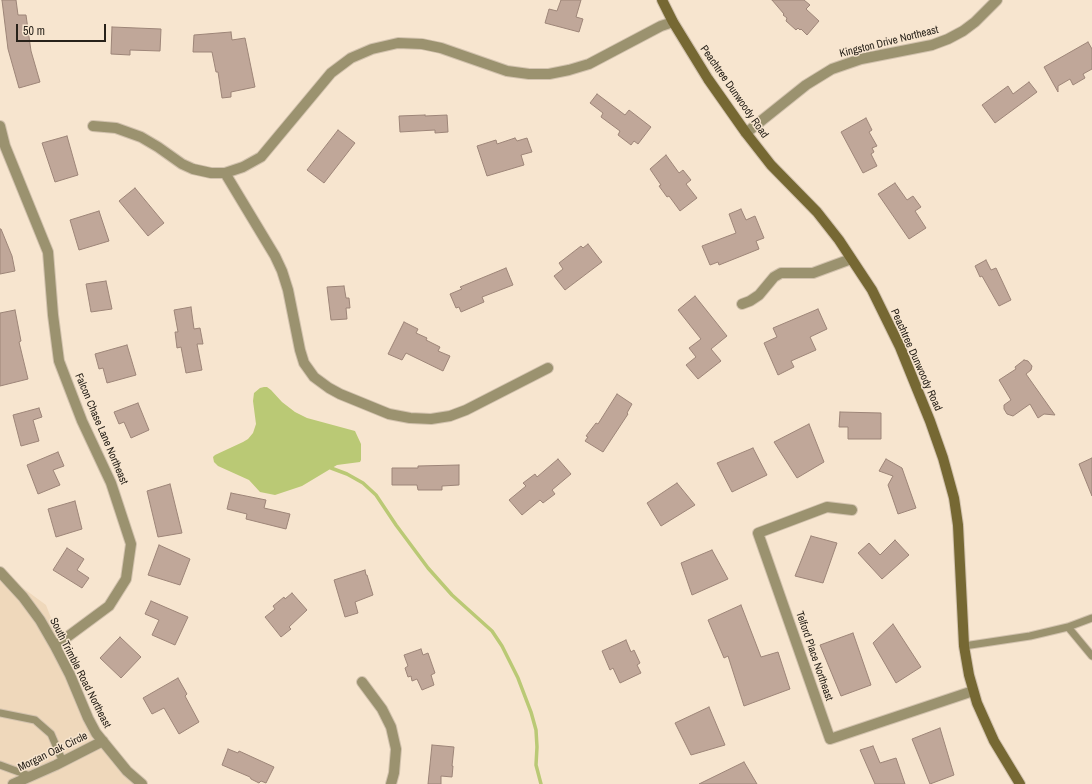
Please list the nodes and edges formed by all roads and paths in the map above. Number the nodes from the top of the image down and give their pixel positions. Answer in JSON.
{"nodes":[{"id":1,"x":662,"y":0,"type":"edge"},
{"id":2,"x":997,"y":0,"type":"edge"},
{"id":3,"x":673,"y":22,"type":"junction"},
{"id":4,"x":0,"y":126,"type":"edge"},
{"id":5,"x":93,"y":126,"type":"dead end"},
{"id":6,"x":746,"y":133,"type":"junction"},
{"id":7,"x":225,"y":172,"type":"junction"},
{"id":8,"x":851,"y":260,"type":"junction"},
{"id":9,"x":742,"y":304,"type":"dead end"},
{"id":10,"x":548,"y":368,"type":"dead end"},
{"id":11,"x":852,"y":510,"type":"dead end"},
{"id":12,"x":0,"y":572,"type":"edge"},
{"id":13,"x":1092,"y":618,"type":"edge"},
{"id":14,"x":1068,"y":627,"type":"junction"},
{"id":15,"x":55,"y":646,"type":"junction"},
{"id":16,"x":964,"y":646,"type":"junction"},
{"id":17,"x":1092,"y":656,"type":"edge"},
{"id":18,"x":362,"y":682,"type":"dead end"},
{"id":19,"x":973,"y":691,"type":"junction"},
{"id":20,"x":0,"y":713,"type":"edge"},
{"id":21,"x":103,"y":741,"type":"junction"},
{"id":22,"x":63,"y":762,"type":"junction"},
{"id":23,"x":0,"y":765,"type":"edge"},
{"id":24,"x":30,"y":776,"type":"junction"},
{"id":25,"x":13,"y":784,"type":"edge"},
{"id":26,"x":142,"y":784,"type":"edge"},
{"id":27,"x":391,"y":784,"type":"edge"},
{"id":28,"x":1020,"y":784,"type":"edge"}],
"edges":[{"from":1,"to":3,"type":"main road","name":"Peachtree Dunwoody Road"},
{"from":2,"to":6,"type":"street","name":"Kingston Drive Northeast"},
{"from":3,"to":6,"type":"main road","name":"Peachtree Dunwoody Road"},
{"from":3,"to":7,"type":"street"},
{"from":4,"to":15,"type":"street","name":"Falcon Chase Lane Northeast"},
{"from":5,"to":7,"type":"street"},
{"from":6,"to":8,"type":"main road","name":"Peachtree Dunwoody Road"},
{"from":7,"to":10,"type":"street"},
{"from":8,"to":9,"type":"street"},
{"from":8,"to":16,"type":"main road","name":"Peachtree Dunwoody Road"},
{"from":11,"to":19,"type":"street","name":"Telford Place Northeast"},
{"from":12,"to":15,"type":"street","name":"South Trimble Road Northeast"},
{"from":13,"to":14,"type":"lane"},
{"from":14,"to":16,"type":"lane"},
{"from":14,"to":17,"type":"lane"},
{"from":15,"to":21,"type":"street","name":"South Trimble Road Northeast"},
{"from":16,"to":19,"type":"main road","name":"Peachtree Dunwoody Road"},
{"from":18,"to":27,"type":"street"},
{"from":19,"to":28,"type":"main road","name":"Peachtree Dunwoody Road"},
{"from":20,"to":22,"type":"lane"},
{"from":21,"to":22,"type":"street","name":"Morgan Oak Circle"},
{"from":21,"to":26,"type":"street","name":"South Trimble Road Northeast"},
{"from":22,"to":24,"type":"street","name":"Morgan Oak Circle"},
{"from":23,"to":24,"type":"lane"},
{"from":24,"to":25,"type":"street","name":"Morgan Oak Circle"}]}
